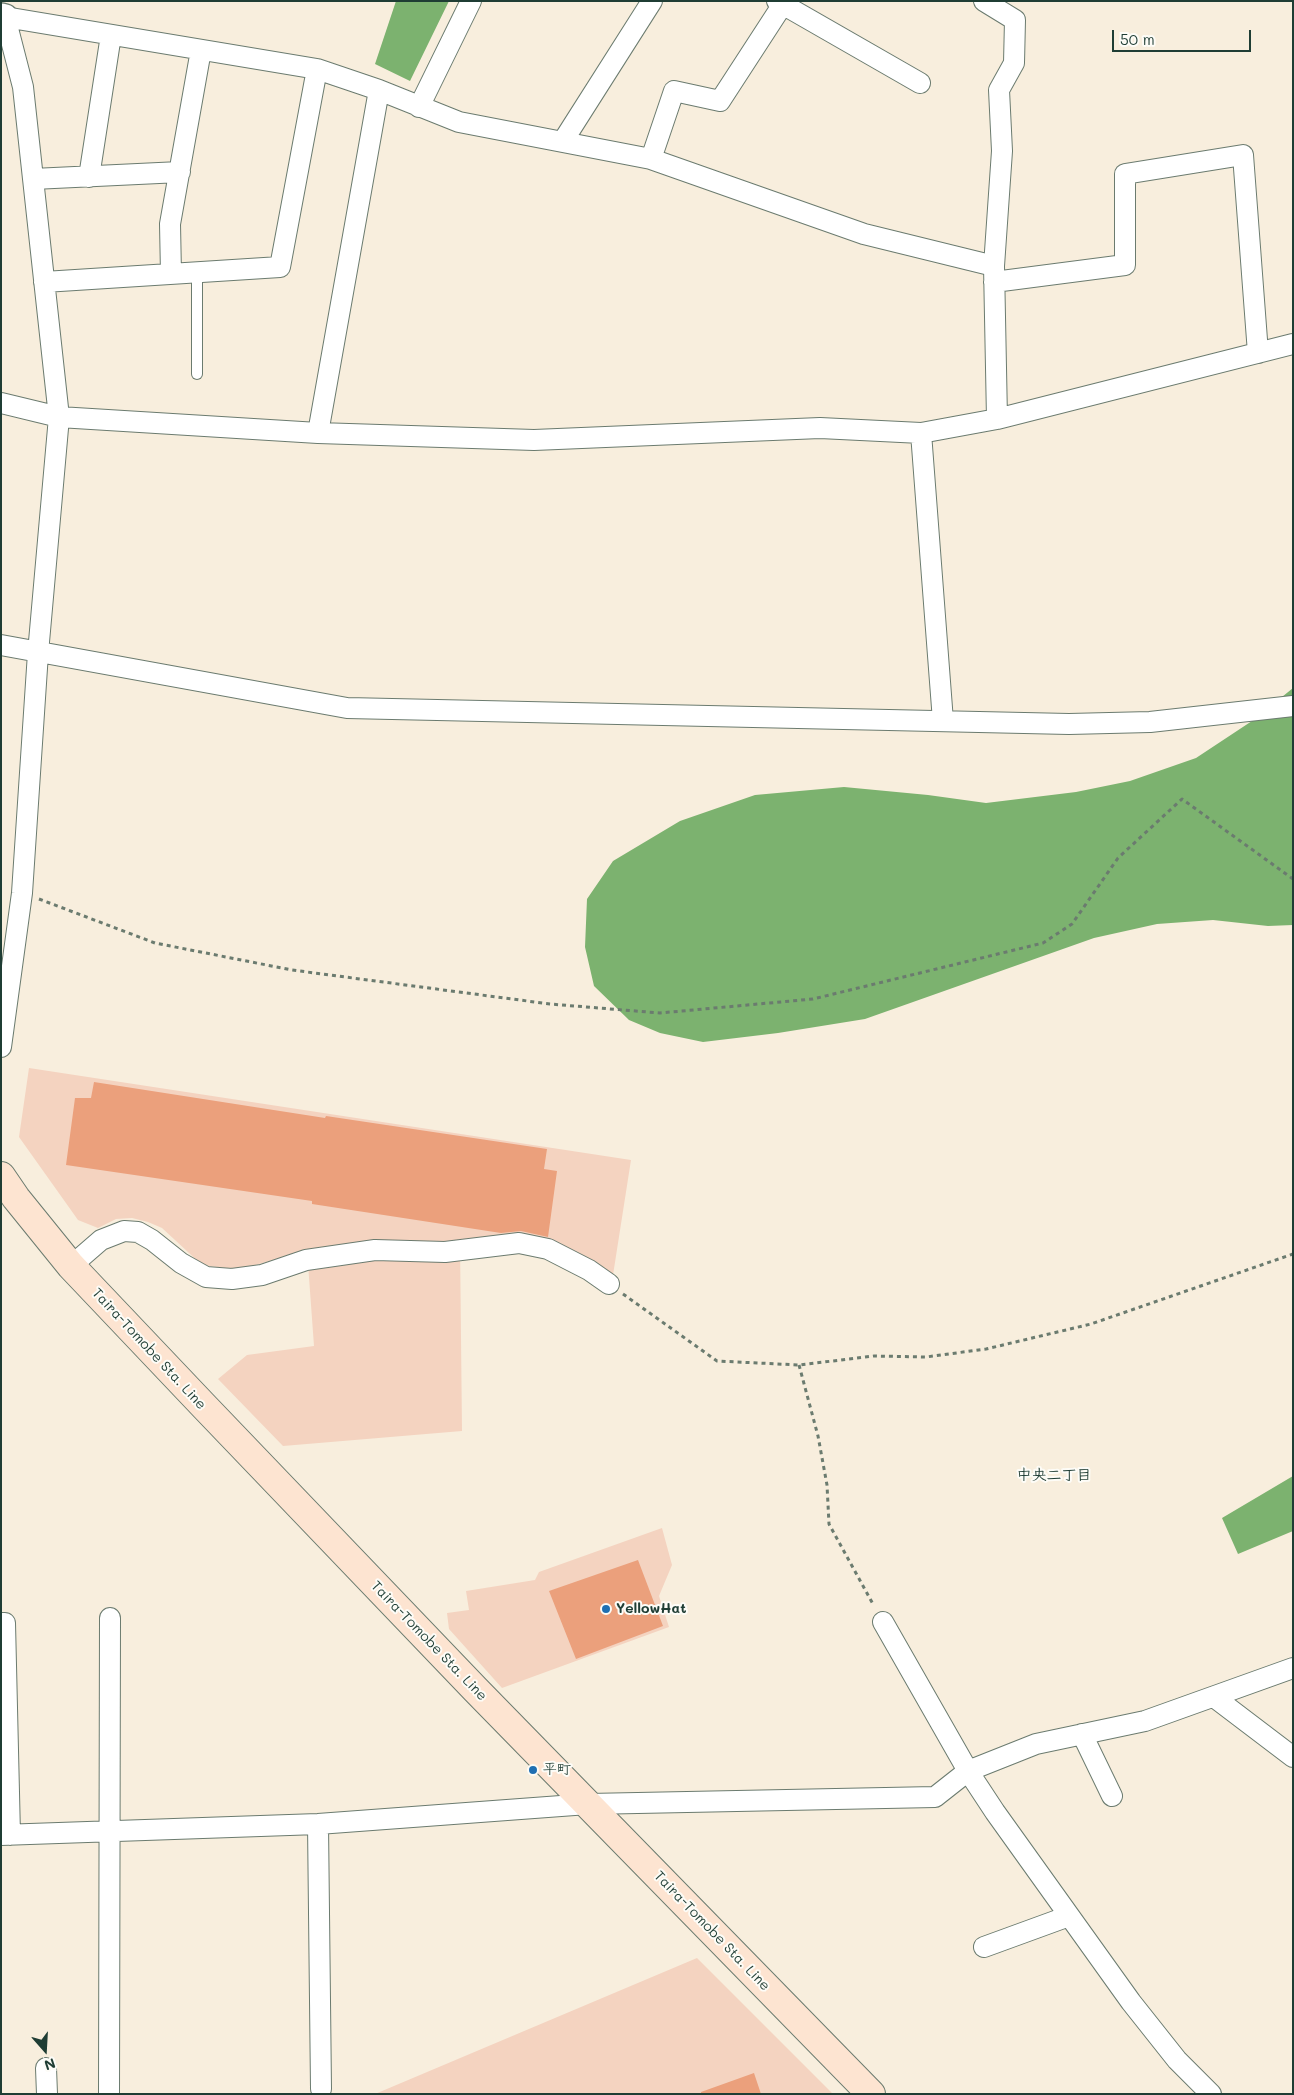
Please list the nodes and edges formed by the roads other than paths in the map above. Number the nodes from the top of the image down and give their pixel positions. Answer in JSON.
{"nodes":[{"id":1,"x":471,"y":1,"type":"edge"},
{"id":2,"x":652,"y":1,"type":"edge"},
{"id":3,"x":984,"y":1,"type":"edge"},
{"id":4,"x":780,"y":3,"type":"edge"},
{"id":5,"x":3,"y":16,"type":"edge"},
{"id":6,"x":112,"y":35,"type":"junction"},
{"id":7,"x":201,"y":50,"type":"junction"},
{"id":8,"x":317,"y":69,"type":"junction"},
{"id":9,"x":920,"y":83,"type":"dead end"},
{"id":10,"x":379,"y":90,"type":"junction"},
{"id":11,"x":419,"y":108,"type":"junction"},
{"id":12,"x":563,"y":141,"type":"junction"},
{"id":13,"x":651,"y":159,"type":"junction"},
{"id":14,"x":180,"y":172,"type":"junction"},
{"id":15,"x":89,"y":177,"type":"junction"},
{"id":16,"x":33,"y":180,"type":"junction"},
{"id":17,"x":198,"y":272,"type":"junction"},
{"id":18,"x":171,"y":274,"type":"junction"},
{"id":19,"x":994,"y":274,"type":"junction"},
{"id":20,"x":44,"y":282,"type":"junction"},
{"id":21,"x":1293,"y":344,"type":"edge"},
{"id":22,"x":1258,"y":354,"type":"junction"},
{"id":23,"x":197,"y":374,"type":"dead end"},
{"id":24,"x":1,"y":403,"type":"edge"},
{"id":25,"x":59,"y":417,"type":"junction"},
{"id":26,"x":997,"y":419,"type":"junction"},
{"id":27,"x":318,"y":433,"type":"junction"},
{"id":28,"x":921,"y":433,"type":"junction"},
{"id":29,"x":1,"y":645,"type":"edge"},
{"id":30,"x":38,"y":653,"type":"junction"},
{"id":31,"x":1293,"y":706,"type":"edge"},
{"id":32,"x":943,"y":721,"type":"junction"},
{"id":33,"x":1,"y":1047,"type":"edge"},
{"id":34,"x":1,"y":1176,"type":"edge"},
{"id":35,"x":71,"y":1266,"type":"junction"},
{"id":36,"x":609,"y":1284,"type":"road end"},
{"id":37,"x":110,"y":1618,"type":"dead end"},
{"id":38,"x":883,"y":1622,"type":"road end"},
{"id":39,"x":1,"y":1623,"type":"edge"},
{"id":40,"x":1293,"y":1668,"type":"edge"},
{"id":41,"x":1214,"y":1697,"type":"junction"},
{"id":42,"x":1082,"y":1734,"type":"junction"},
{"id":43,"x":1293,"y":1757,"type":"edge"},
{"id":44,"x":968,"y":1771,"type":"junction"},
{"id":45,"x":1112,"y":1796,"type":"dead end"},
{"id":46,"x":588,"y":1804,"type":"junction"},
{"id":47,"x":318,"y":1824,"type":"junction"},
{"id":48,"x":108,"y":1832,"type":"junction"},
{"id":49,"x":6,"y":1835,"type":"edge"},
{"id":50,"x":1069,"y":1916,"type":"junction"},
{"id":51,"x":984,"y":1947,"type":"dead end"},
{"id":52,"x":46,"y":2068,"type":"dead end"},
{"id":53,"x":321,"y":2089,"type":"dead end"},
{"id":54,"x":47,"y":2094,"type":"edge"},
{"id":55,"x":109,"y":2094,"type":"edge"},
{"id":56,"x":872,"y":2094,"type":"edge"},
{"id":57,"x":1211,"y":2094,"type":"edge"}],
"edges":[{"from":1,"to":11,"type":"street"},
{"from":2,"to":12,"type":"street"},
{"from":3,"to":19,"type":"street"},
{"from":4,"to":9,"type":"street"},
{"from":4,"to":13,"type":"street"},
{"from":5,"to":6,"type":"street"},
{"from":5,"to":16,"type":"street"},
{"from":6,"to":7,"type":"street"},
{"from":6,"to":15,"type":"street"},
{"from":7,"to":8,"type":"street"},
{"from":7,"to":14,"type":"street"},
{"from":8,"to":10,"type":"street"},
{"from":8,"to":17,"type":"street"},
{"from":10,"to":11,"type":"street"},
{"from":10,"to":27,"type":"street"},
{"from":11,"to":12,"type":"street"},
{"from":12,"to":13,"type":"street"},
{"from":13,"to":19,"type":"street"},
{"from":14,"to":15,"type":"street"},
{"from":14,"to":18,"type":"street"},
{"from":15,"to":16,"type":"street"},
{"from":16,"to":20,"type":"street"},
{"from":17,"to":18,"type":"street"},
{"from":17,"to":23,"type":"lane"},
{"from":18,"to":20,"type":"street"},
{"from":19,"to":22,"type":"street"},
{"from":19,"to":26,"type":"street"},
{"from":20,"to":25,"type":"street"},
{"from":21,"to":22,"type":"street"},
{"from":22,"to":26,"type":"street"},
{"from":24,"to":25,"type":"street"},
{"from":25,"to":27,"type":"street"},
{"from":25,"to":30,"type":"street"},
{"from":26,"to":28,"type":"street"},
{"from":27,"to":28,"type":"street"},
{"from":28,"to":32,"type":"street"},
{"from":29,"to":30,"type":"street"},
{"from":30,"to":32,"type":"street"},
{"from":30,"to":33,"type":"street"},
{"from":31,"to":32,"type":"street"},
{"from":34,"to":35,"type":"main road","name":"Taira-Tomobe Sta. Line"},
{"from":35,"to":36,"type":"street"},
{"from":35,"to":46,"type":"main road","name":"Taira-Tomobe Sta. Line"},
{"from":37,"to":48,"type":"street"},
{"from":38,"to":44,"type":"street"},
{"from":39,"to":49,"type":"street"},
{"from":40,"to":41,"type":"street"},
{"from":41,"to":42,"type":"street"},
{"from":41,"to":43,"type":"street"},
{"from":42,"to":44,"type":"street"},
{"from":42,"to":45,"type":"street"},
{"from":44,"to":46,"type":"street"},
{"from":44,"to":50,"type":"street"},
{"from":46,"to":47,"type":"street"},
{"from":46,"to":56,"type":"main road","name":"Taira-Tomobe Sta. Line"},
{"from":47,"to":48,"type":"street"},
{"from":47,"to":53,"type":"street"},
{"from":48,"to":49,"type":"street"},
{"from":48,"to":55,"type":"street"},
{"from":50,"to":51,"type":"street"},
{"from":50,"to":57,"type":"street"},
{"from":52,"to":54,"type":"street"}]}
